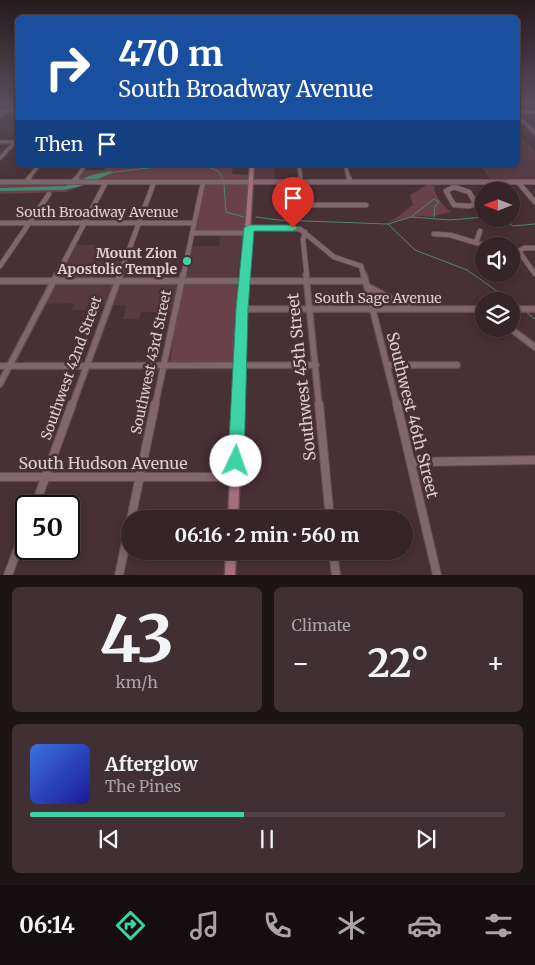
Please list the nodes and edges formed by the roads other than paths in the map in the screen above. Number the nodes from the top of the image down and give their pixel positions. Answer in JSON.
{"nodes":[{"id":1,"x":15,"y":141,"type":"edge"},
{"id":2,"x":0,"y":142,"type":"edge"},
{"id":3,"x":15,"y":143,"type":"edge"},
{"id":4,"x":0,"y":158,"type":"edge"},
{"id":5,"x":37,"y":167,"type":"edge"},
{"id":6,"x":84,"y":167,"type":"edge"},
{"id":7,"x":252,"y":167,"type":"edge"},
{"id":8,"x":299,"y":167,"type":"edge"},
{"id":9,"x":346,"y":167,"type":"edge"},
{"id":10,"x":0,"y":182,"type":"edge"},
{"id":11,"x":26,"y":182,"type":"junction"},
{"id":12,"x":71,"y":182,"type":"junction"},
{"id":13,"x":106,"y":182,"type":"junction"},
{"id":14,"x":154,"y":182,"type":"junction"},
{"id":15,"x":203,"y":182,"type":"junction"},
{"id":16,"x":252,"y":182,"type":"junction"},
{"id":17,"x":294,"y":182,"type":"junction"},
{"id":18,"x":301,"y":182,"type":"junction"},
{"id":19,"x":350,"y":182,"type":"junction"},
{"id":20,"x":451,"y":182,"type":"junction"},
{"id":21,"x":475,"y":182,"type":"edge"},
{"id":22,"x":520,"y":182,"type":"edge"},
{"id":23,"x":535,"y":182,"type":"edge"},
{"id":24,"x":520,"y":184,"type":"edge"},
{"id":25,"x":454,"y":187,"type":"junction"},
{"id":26,"x":49,"y":194,"type":"dead end"},
{"id":27,"x":535,"y":202,"type":"edge"},
{"id":28,"x":366,"y":204,"type":"dead end"},
{"id":29,"x":284,"y":205,"type":"dead end"},
{"id":30,"x":297,"y":205,"type":"junction"},
{"id":31,"x":0,"y":223,"type":"edge"},
{"id":32,"x":29,"y":223,"type":"junction"},
{"id":33,"x":84,"y":223,"type":"junction"},
{"id":34,"x":139,"y":223,"type":"junction"},
{"id":35,"x":194,"y":223,"type":"junction"},
{"id":36,"x":249,"y":230,"type":"junction"},
{"id":37,"x":480,"y":231,"type":"dead end"},
{"id":38,"x":305,"y":232,"type":"junction"},
{"id":39,"x":192,"y":233,"type":"junction"},
{"id":40,"x":434,"y":234,"type":"dead end"},
{"id":41,"x":478,"y":237,"type":"edge"},
{"id":42,"x":475,"y":243,"type":"edge"},
{"id":43,"x":535,"y":248,"type":"edge"},
{"id":44,"x":520,"y":250,"type":"edge"},
{"id":45,"x":520,"y":253,"type":"edge"},
{"id":46,"x":0,"y":266,"type":"edge"},
{"id":47,"x":535,"y":274,"type":"edge"},
{"id":48,"x":0,"y":281,"type":"edge"},
{"id":49,"x":54,"y":281,"type":"junction"},
{"id":50,"x":118,"y":281,"type":"junction"},
{"id":51,"x":182,"y":281,"type":"junction"},
{"id":52,"x":244,"y":281,"type":"junction"},
{"id":53,"x":306,"y":281,"type":"junction"},
{"id":54,"x":366,"y":283,"type":"junction"},
{"id":55,"x":242,"y":309,"type":"junction"},
{"id":56,"x":412,"y":309,"type":"junction"},
{"id":57,"x":475,"y":309,"type":"edge"},
{"id":58,"x":520,"y":309,"type":"edge"},
{"id":59,"x":533,"y":309,"type":"edge"},
{"id":60,"x":310,"y":310,"type":"junction"},
{"id":61,"x":372,"y":310,"type":"junction"},
{"id":62,"x":520,"y":336,"type":"edge"},
{"id":63,"x":535,"y":347,"type":"edge"},
{"id":64,"x":316,"y":364,"type":"junction"},
{"id":65,"x":388,"y":365,"type":"junction"},
{"id":66,"x":457,"y":365,"type":"dead end"},
{"id":67,"x":0,"y":366,"type":"edge"},
{"id":68,"x":9,"y":366,"type":"junction"},
{"id":69,"x":87,"y":366,"type":"junction"},
{"id":70,"x":164,"y":366,"type":"junction"},
{"id":71,"x":241,"y":366,"type":"junction"},
{"id":72,"x":0,"y":384,"type":"edge"},
{"id":73,"x":535,"y":460,"type":"edge"},
{"id":74,"x":411,"y":462,"type":"junction"},
{"id":75,"x":46,"y":476,"type":"junction"},
{"id":76,"x":140,"y":476,"type":"junction"},
{"id":77,"x":236,"y":476,"type":"junction"},
{"id":78,"x":0,"y":477,"type":"edge"},
{"id":79,"x":39,"y":495,"type":"edge"},
{"id":80,"x":133,"y":510,"type":"edge"},
{"id":81,"x":234,"y":510,"type":"edge"},
{"id":82,"x":329,"y":510,"type":"edge"},
{"id":83,"x":15,"y":557,"type":"edge"},
{"id":84,"x":122,"y":560,"type":"edge"},
{"id":85,"x":231,"y":560,"type":"edge"},
{"id":86,"x":334,"y":560,"type":"edge"},
{"id":87,"x":8,"y":575,"type":"edge"},
{"id":88,"x":119,"y":575,"type":"edge"},
{"id":89,"x":230,"y":575,"type":"edge"},
{"id":90,"x":336,"y":575,"type":"edge"},
{"id":91,"x":437,"y":575,"type":"edge"}],
"edges":[{"from":1,"to":2,"type":"street"},
{"from":3,"to":4,"type":"street"},
{"from":5,"to":11,"type":"street"},
{"from":6,"to":12,"type":"street"},
{"from":7,"to":16,"type":"main road"},
{"from":8,"to":18,"type":"street"},
{"from":9,"to":19,"type":"street"},
{"from":10,"to":11,"type":"street"},
{"from":11,"to":12,"type":"street"},
{"from":12,"to":13,"type":"street"},
{"from":13,"to":14,"type":"street"},
{"from":13,"to":33,"type":"street"},
{"from":14,"to":15,"type":"street"},
{"from":14,"to":34,"type":"street","name":"Southwest 42nd Street"},
{"from":15,"to":16,"type":"street"},
{"from":15,"to":35,"type":"street","name":"Southwest 43rd Street"},
{"from":16,"to":17,"type":"street"},
{"from":16,"to":36,"type":"main road"},
{"from":17,"to":18,"type":"street"},
{"from":17,"to":30,"type":"street"},
{"from":18,"to":19,"type":"street"},
{"from":19,"to":20,"type":"street"},
{"from":20,"to":21,"type":"street"},
{"from":20,"to":25,"type":"street"},
{"from":22,"to":23,"type":"street"},
{"from":24,"to":27,"type":"street"},
{"from":25,"to":25,"type":"street"},
{"from":26,"to":32,"type":"street"},
{"from":28,"to":30,"type":"street"},
{"from":29,"to":30,"type":"street"},
{"from":31,"to":32,"type":"street","name":"South Broadway Avenue"},
{"from":32,"to":33,"type":"street","name":"South Broadway Avenue"},
{"from":32,"to":46,"type":"street"},
{"from":33,"to":34,"type":"street","name":"South Broadway Avenue"},
{"from":33,"to":49,"type":"street"},
{"from":34,"to":35,"type":"street","name":"South Broadway Avenue"},
{"from":34,"to":50,"type":"street","name":"Southwest 42nd Street"},
{"from":35,"to":39,"type":"street","name":"Southwest 43rd Street"},
{"from":36,"to":38,"type":"street","name":"South Broadway Avenue"},
{"from":36,"to":39,"type":"street","name":"South Broadway Avenue"},
{"from":36,"to":52,"type":"main road"},
{"from":37,"to":41,"type":"street"},
{"from":38,"to":53,"type":"street","name":"Southwest 45th Street"},
{"from":38,"to":54,"type":"street","name":"Southwest 46th Street"},
{"from":39,"to":51,"type":"street","name":"Southwest 43rd Street"},
{"from":40,"to":42,"type":"street"},
{"from":43,"to":44,"type":"street"},
{"from":45,"to":47,"type":"street"},
{"from":48,"to":49,"type":"street"},
{"from":49,"to":50,"type":"street"},
{"from":49,"to":68,"type":"street"},
{"from":50,"to":51,"type":"street"},
{"from":50,"to":69,"type":"street","name":"Southwest 42nd Street"},
{"from":51,"to":52,"type":"street"},
{"from":51,"to":70,"type":"street","name":"Southwest 43rd Street"},
{"from":52,"to":53,"type":"street"},
{"from":52,"to":55,"type":"main road"},
{"from":53,"to":54,"type":"street"},
{"from":53,"to":60,"type":"street","name":"Southwest 45th Street"},
{"from":54,"to":56,"type":"street"},
{"from":54,"to":61,"type":"street","name":"Southwest 46th Street"},
{"from":55,"to":60,"type":"street","name":"South Sage Avenue"},
{"from":55,"to":71,"type":"main road"},
{"from":56,"to":57,"type":"street","name":"South Sage Avenue"},
{"from":56,"to":61,"type":"street","name":"South Sage Avenue"},
{"from":58,"to":59,"type":"street"},
{"from":60,"to":61,"type":"street","name":"South Sage Avenue"},
{"from":60,"to":64,"type":"street","name":"Southwest 45th Street"},
{"from":61,"to":65,"type":"street","name":"Southwest 46th Street"},
{"from":62,"to":63,"type":"street"},
{"from":64,"to":71,"type":"street"},
{"from":64,"to":82,"type":"street","name":"Southwest 45th Street"},
{"from":65,"to":66,"type":"street"},
{"from":65,"to":74,"type":"street","name":"Southwest 46th Street"},
{"from":67,"to":68,"type":"street"},
{"from":68,"to":69,"type":"street"},
{"from":68,"to":72,"type":"street"},
{"from":69,"to":70,"type":"street"},
{"from":69,"to":75,"type":"street","name":"Southwest 42nd Street"},
{"from":70,"to":71,"type":"street"},
{"from":70,"to":76,"type":"street","name":"Southwest 43rd Street"},
{"from":71,"to":77,"type":"main road"},
{"from":73,"to":74,"type":"street"},
{"from":74,"to":91,"type":"street","name":"Southwest 46th Street"},
{"from":75,"to":76,"type":"street","name":"South Hudson Avenue"},
{"from":75,"to":78,"type":"street","name":"South Hudson Avenue"},
{"from":75,"to":79,"type":"street","name":"Southwest 42nd Street"},
{"from":76,"to":77,"type":"street","name":"South Hudson Avenue"},
{"from":76,"to":80,"type":"street","name":"Southwest 43rd Street"},
{"from":77,"to":81,"type":"main road"},
{"from":83,"to":87,"type":"street"},
{"from":84,"to":88,"type":"street"},
{"from":85,"to":89,"type":"main road"},
{"from":86,"to":90,"type":"street"}]}
